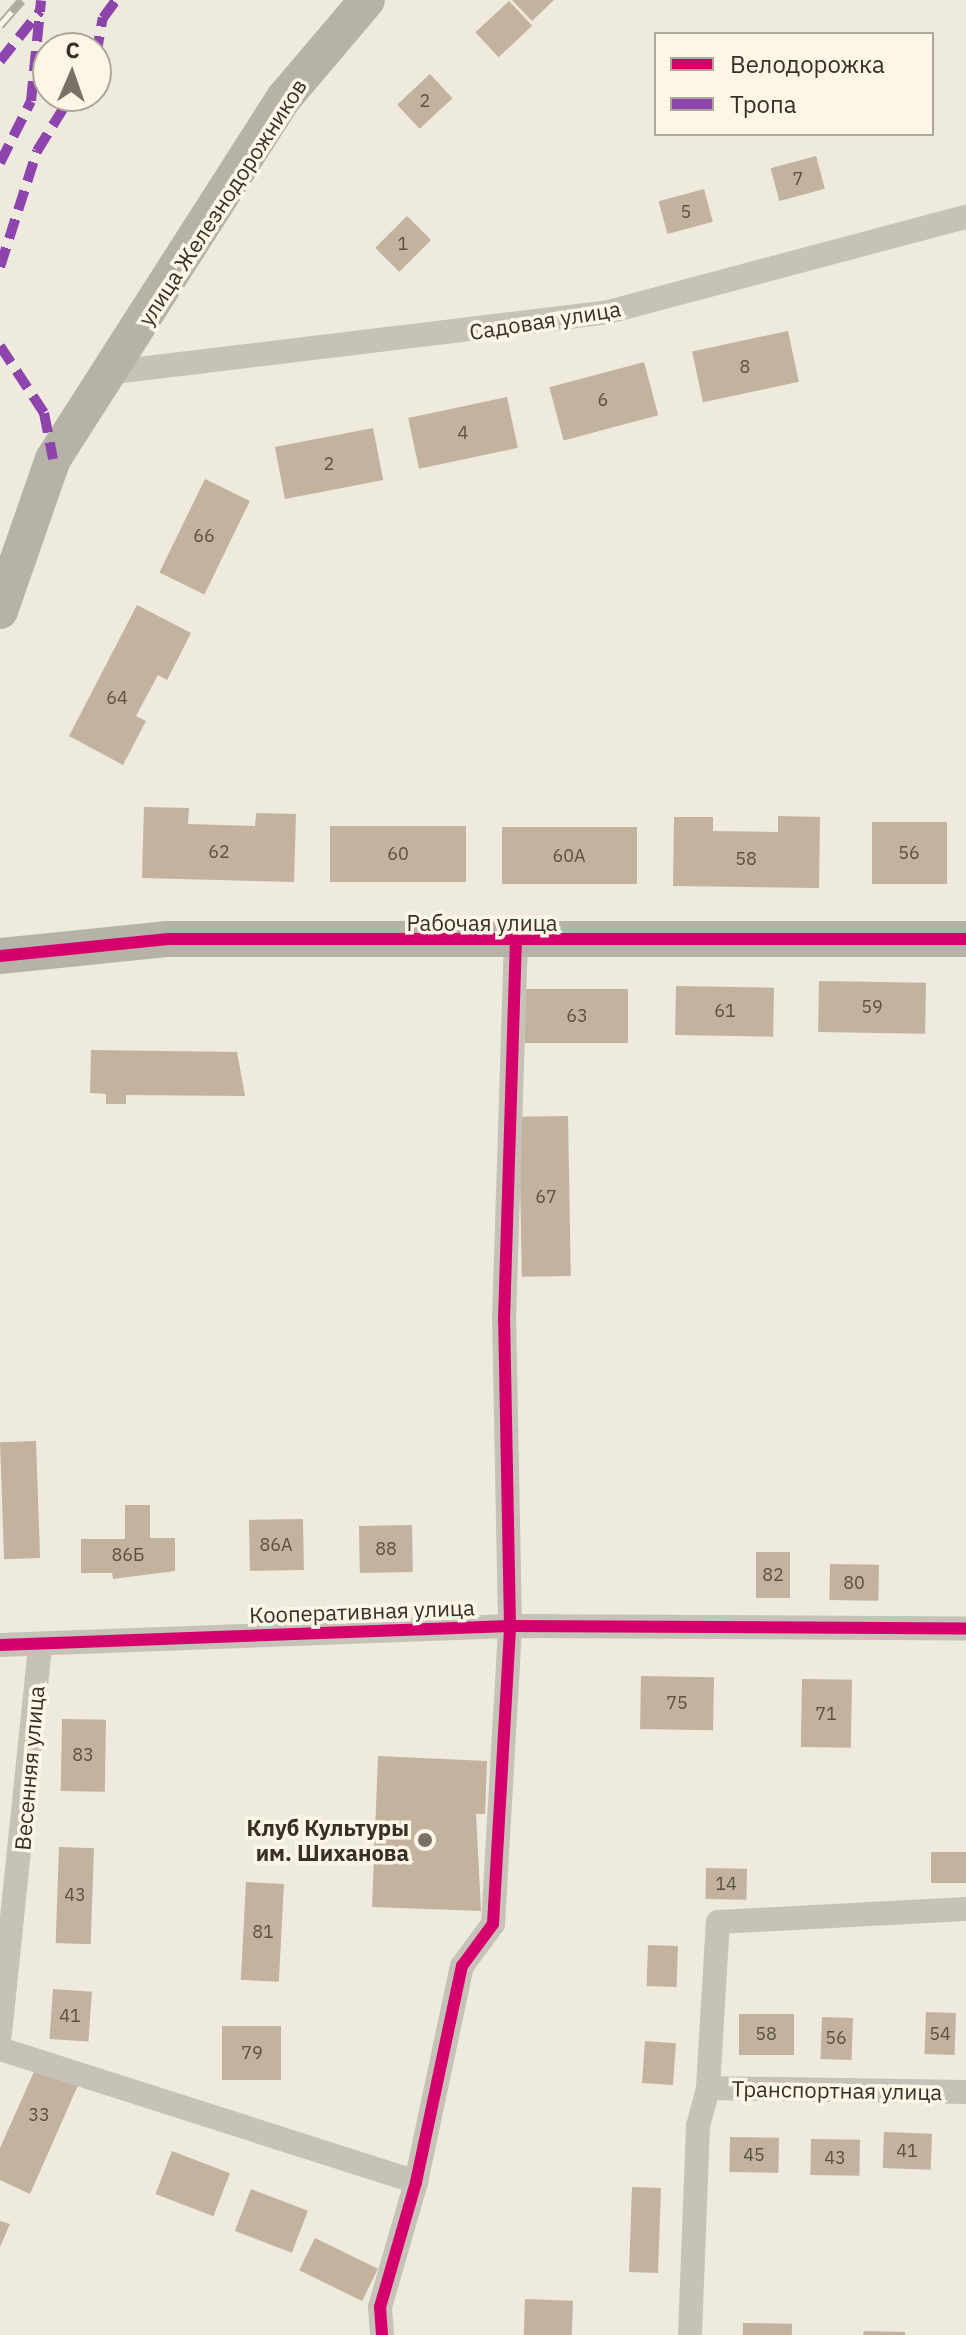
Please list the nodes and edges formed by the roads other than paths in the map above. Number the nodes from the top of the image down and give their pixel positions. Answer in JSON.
{"nodes":[{"id":1,"x":367,"y":0,"type":"edge"},
{"id":2,"x":966,"y":217,"type":"edge"},
{"id":3,"x":114,"y":372,"type":"junction"},
{"id":4,"x":0,"y":611,"type":"edge"},
{"id":5,"x":966,"y":939,"type":"edge"},
{"id":6,"x":516,"y":943,"type":"junction"},
{"id":7,"x":0,"y":956,"type":"edge"},
{"id":8,"x":510,"y":1626,"type":"junction"},
{"id":9,"x":966,"y":1628,"type":"edge"},
{"id":10,"x":0,"y":1645,"type":"edge"},
{"id":11,"x":40,"y":1645,"type":"junction"},
{"id":12,"x":966,"y":1909,"type":"edge"},
{"id":13,"x":0,"y":2034,"type":"edge"},
{"id":14,"x":0,"y":2049,"type":"edge"},
{"id":15,"x":708,"y":2088,"type":"junction"},
{"id":16,"x":966,"y":2092,"type":"edge"},
{"id":17,"x":416,"y":2182,"type":"junction"},
{"id":18,"x":382,"y":2335,"type":"edge"},
{"id":19,"x":690,"y":2335,"type":"edge"}],
"edges":[{"from":1,"to":3,"type":"street","name":"улица Железнодорожников"},
{"from":2,"to":3,"type":"street","name":"Садовая улица"},
{"from":3,"to":4,"type":"street","name":"улица Железнодорожников"},
{"from":5,"to":6,"type":"street","name":"Рабочая улица"},
{"from":6,"to":7,"type":"street","name":"Рабочая улица"},
{"from":6,"to":8,"type":"street"},
{"from":8,"to":9,"type":"street","name":"Кооперативная улица"},
{"from":8,"to":11,"type":"street","name":"Кооперативная улица"},
{"from":8,"to":17,"type":"street"},
{"from":10,"to":11,"type":"street","name":"Кооперативная улица"},
{"from":11,"to":13,"type":"street","name":"Весенняя улица"},
{"from":12,"to":15,"type":"street"},
{"from":14,"to":17,"type":"street"},
{"from":15,"to":16,"type":"street","name":"Транспортная улица"},
{"from":15,"to":19,"type":"street"},
{"from":17,"to":18,"type":"street"}]}
